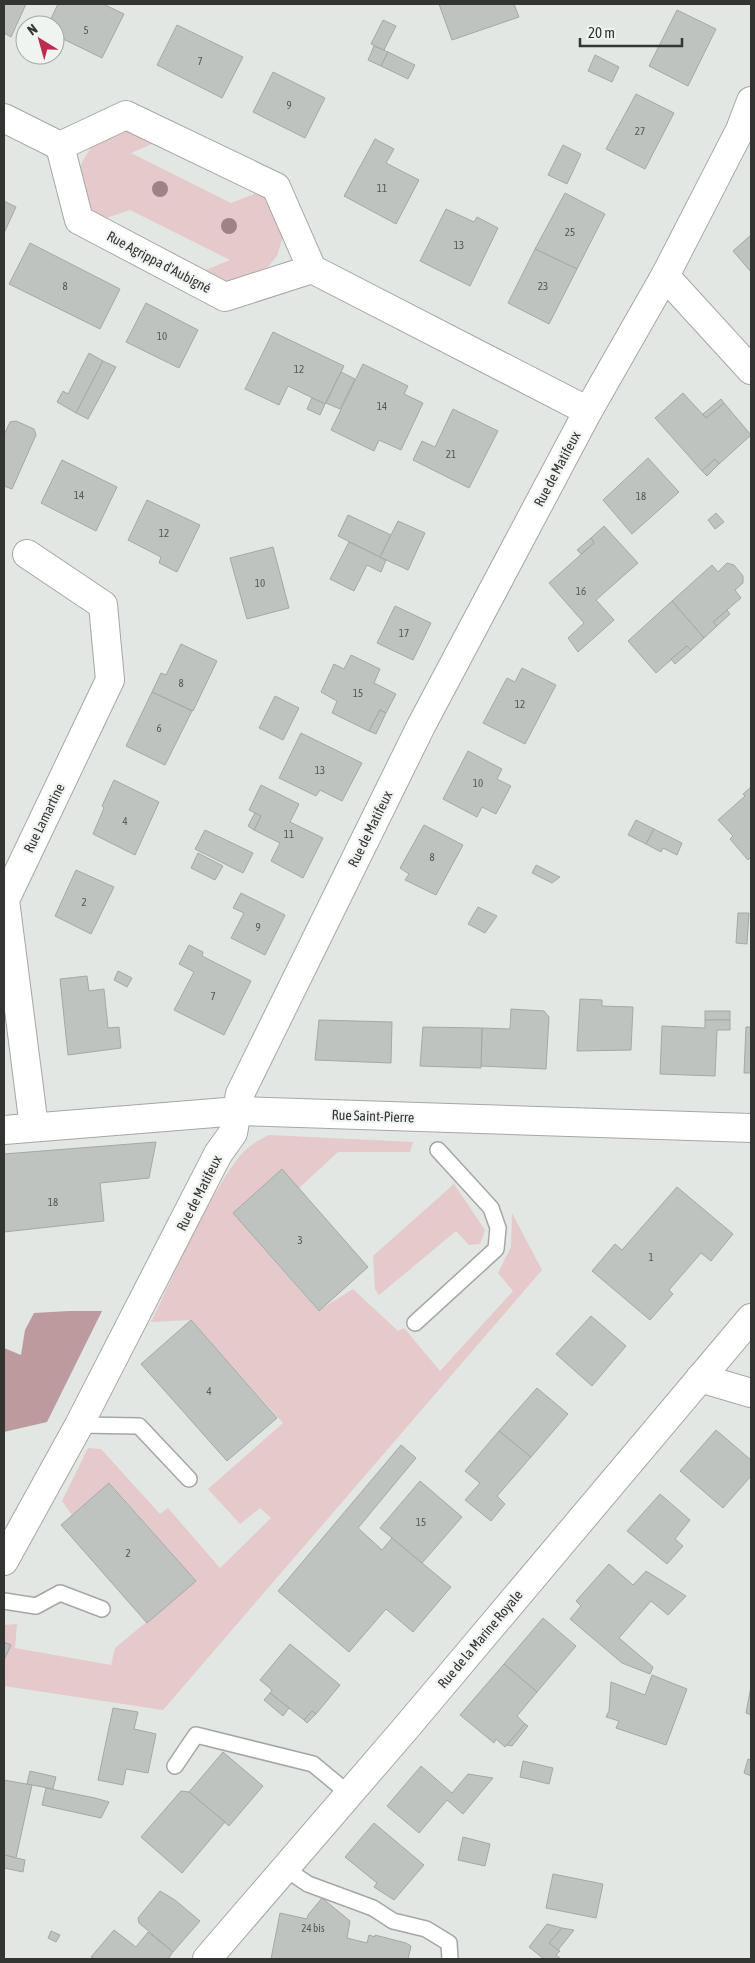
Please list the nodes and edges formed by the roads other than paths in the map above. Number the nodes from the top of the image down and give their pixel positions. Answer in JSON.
{"nodes":[{"id":1,"x":751,"y":101,"type":"edge"},
{"id":2,"x":4,"y":118,"type":"edge"},
{"id":3,"x":60,"y":146,"type":"junction"},
{"id":4,"x":312,"y":269,"type":"junction"},
{"id":5,"x":665,"y":276,"type":"junction"},
{"id":6,"x":751,"y":370,"type":"edge"},
{"id":7,"x":588,"y":411,"type":"junction"},
{"id":8,"x":28,"y":554,"type":"dead end"},
{"id":9,"x":238,"y":1111,"type":"junction"},
{"id":10,"x":34,"y":1127,"type":"junction"},
{"id":11,"x":748,"y":1129,"type":"edge"},
{"id":12,"x":4,"y":1130,"type":"edge"},
{"id":13,"x":438,"y":1150,"type":"dead end"},
{"id":14,"x":415,"y":1323,"type":"dead end"},
{"id":15,"x":748,"y":1330,"type":"edge"},
{"id":16,"x":700,"y":1378,"type":"junction"},
{"id":17,"x":751,"y":1393,"type":"edge"},
{"id":18,"x":78,"y":1425,"type":"junction"},
{"id":19,"x":189,"y":1479,"type":"dead end"},
{"id":20,"x":4,"y":1561,"type":"edge"},
{"id":21,"x":4,"y":1602,"type":"edge"},
{"id":22,"x":102,"y":1609,"type":"dead end"},
{"id":23,"x":175,"y":1766,"type":"dead end"},
{"id":24,"x":348,"y":1793,"type":"junction"},
{"id":25,"x":284,"y":1868,"type":"junction"},
{"id":26,"x":207,"y":1959,"type":"edge"},
{"id":27,"x":450,"y":1959,"type":"edge"}],
"edges":[{"from":1,"to":5,"type":"street","name":"Rue de Matifeux"},
{"from":2,"to":3,"type":"street"},
{"from":3,"to":4,"type":"street"},
{"from":3,"to":4,"type":"street","name":"Rue Agrippa d'Aubigné"},
{"from":4,"to":7,"type":"street"},
{"from":5,"to":6,"type":"street"},
{"from":5,"to":7,"type":"street","name":"Rue de Matifeux"},
{"from":7,"to":9,"type":"street","name":"Rue de Matifeux"},
{"from":8,"to":10,"type":"street","name":"Rue Lamartine"},
{"from":9,"to":10,"type":"street","name":"Rue Saint-Pierre"},
{"from":9,"to":11,"type":"street","name":"Rue Saint-Pierre"},
{"from":9,"to":18,"type":"street","name":"Rue de Matifeux"},
{"from":10,"to":12,"type":"street","name":"Rue Saint-Pierre"},
{"from":13,"to":14,"type":"lane"},
{"from":15,"to":16,"type":"street","name":"Rue de la Marine Royale"},
{"from":16,"to":17,"type":"street"},
{"from":16,"to":24,"type":"street","name":"Rue de la Marine Royale"},
{"from":18,"to":19,"type":"lane"},
{"from":18,"to":20,"type":"street","name":"Rue de Matifeux"},
{"from":21,"to":22,"type":"lane"},
{"from":23,"to":24,"type":"lane"},
{"from":24,"to":25,"type":"street","name":"Rue de la Marine Royale"},
{"from":25,"to":26,"type":"street","name":"Rue de la Marine Royale"},
{"from":25,"to":27,"type":"lane"}]}
